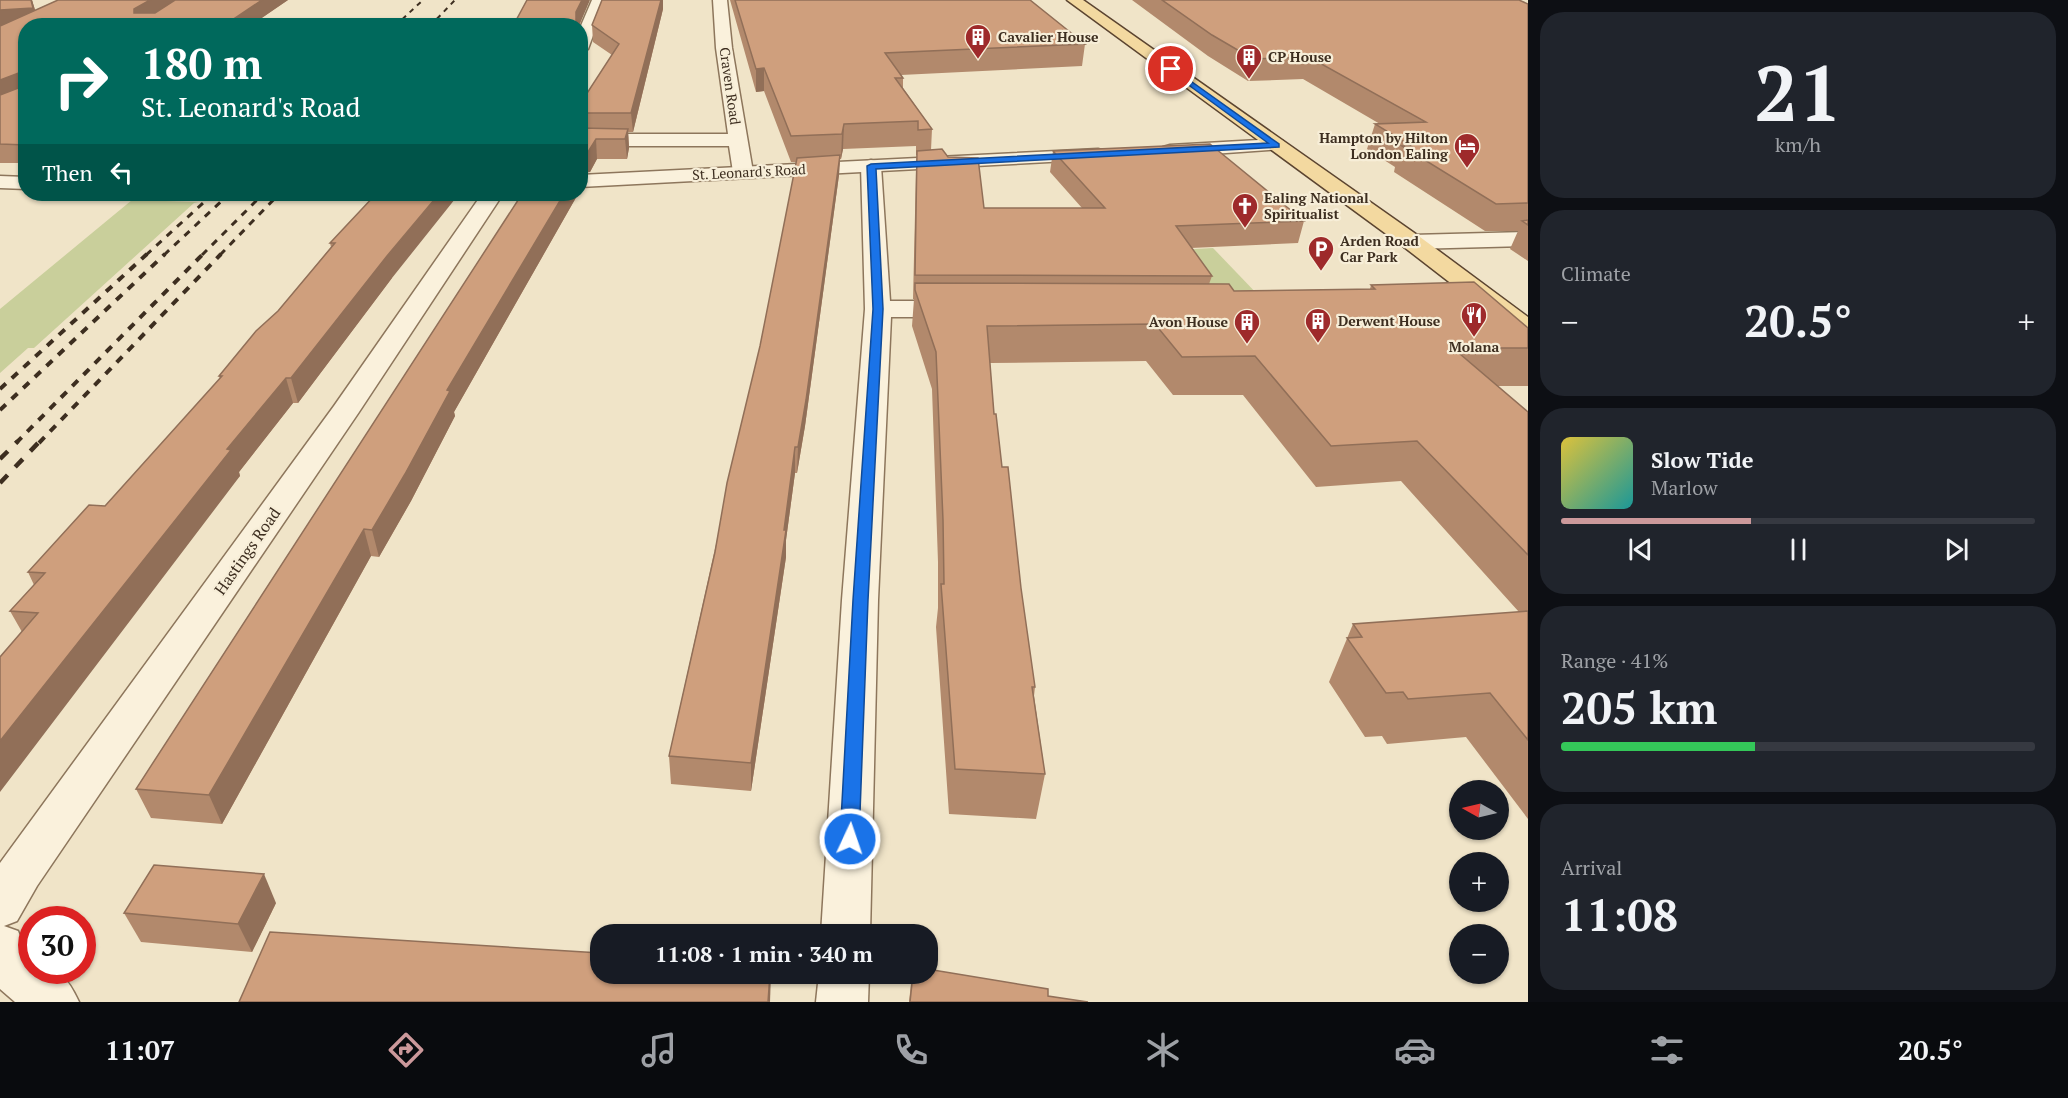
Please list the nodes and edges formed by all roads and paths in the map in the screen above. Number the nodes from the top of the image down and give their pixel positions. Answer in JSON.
{"nodes":[{"id":1,"x":599,"y":0,"type":"edge"},
{"id":2,"x":720,"y":0,"type":"edge"},
{"id":3,"x":1074,"y":0,"type":"edge"},
{"id":4,"x":588,"y":28,"type":"edge"},
{"id":5,"x":588,"y":140,"type":"edge"},
{"id":6,"x":738,"y":140,"type":"junction"},
{"id":7,"x":1276,"y":145,"type":"junction"},
{"id":8,"x":1151,"y":152,"type":"edge"},
{"id":9,"x":1116,"y":154,"type":"edge"},
{"id":10,"x":871,"y":166,"type":"junction"},
{"id":11,"x":743,"y":172,"type":"junction"},
{"id":12,"x":588,"y":181,"type":"edge"},
{"id":13,"x":0,"y":182,"type":"edge"},
{"id":14,"x":18,"y":183,"type":"edge"},
{"id":15,"x":487,"y":201,"type":"edge"},
{"id":16,"x":1528,"y":239,"type":"edge"},
{"id":17,"x":1412,"y":242,"type":"junction"},
{"id":18,"x":1454,"y":307,"type":"edge"},
{"id":19,"x":1498,"y":307,"type":"junction"},
{"id":20,"x":878,"y":309,"type":"junction"},
{"id":21,"x":984,"y":309,"type":"edge"},
{"id":22,"x":1528,"y":330,"type":"edge"},
{"id":23,"x":0,"y":906,"type":"edge"},
{"id":24,"x":845,"y":924,"type":"edge"},
{"id":25,"x":0,"y":946,"type":"edge"},
{"id":26,"x":843,"y":984,"type":"edge"},
{"id":27,"x":53,"y":1002,"type":"edge"},
{"id":28,"x":842,"y":1002,"type":"edge"}],
"edges":[{"from":1,"to":4,"type":"street"},
{"from":2,"to":6,"type":"street","name":"Craven Road"},
{"from":3,"to":7,"type":"main road"},
{"from":5,"to":6,"type":"street"},
{"from":6,"to":11,"type":"street","name":"Craven Road"},
{"from":7,"to":8,"type":"street"},
{"from":7,"to":17,"type":"main road"},
{"from":9,"to":10,"type":"street","name":"St. Leonard's Road"},
{"from":10,"to":11,"type":"street","name":"St. Leonard's Road"},
{"from":10,"to":20,"type":"street"},
{"from":11,"to":12,"type":"street","name":"St. Leonard's Road"},
{"from":13,"to":14,"type":"street"},
{"from":15,"to":23,"type":"street","name":"Hastings Road"},
{"from":16,"to":17,"type":"street"},
{"from":17,"to":19,"type":"main road"},
{"from":18,"to":19,"type":"street"},
{"from":19,"to":22,"type":"main road"},
{"from":20,"to":21,"type":"street"},
{"from":20,"to":24,"type":"street"},
{"from":25,"to":27,"type":"street"},
{"from":26,"to":28,"type":"street"}]}
